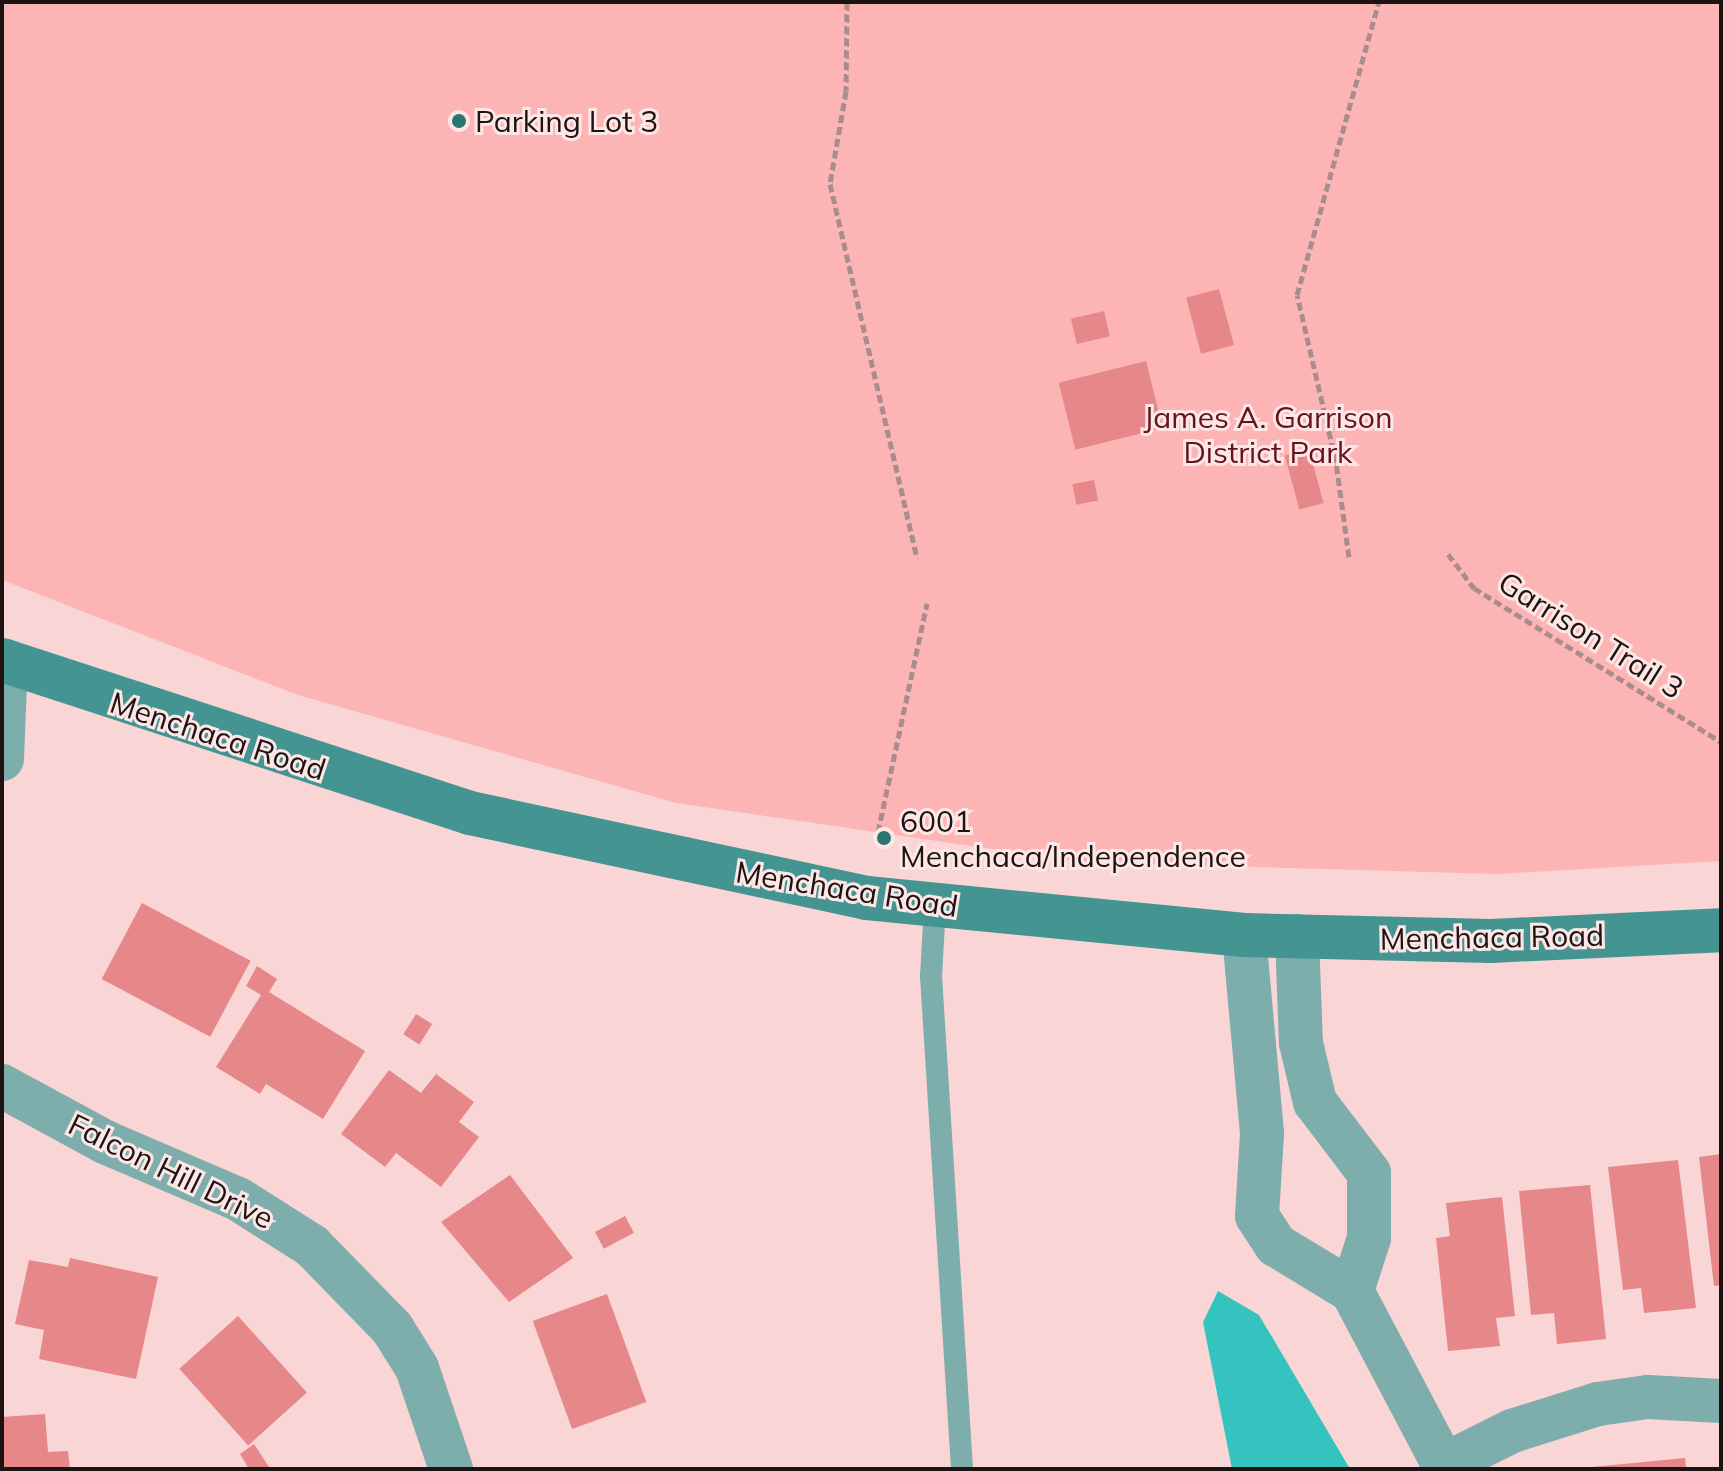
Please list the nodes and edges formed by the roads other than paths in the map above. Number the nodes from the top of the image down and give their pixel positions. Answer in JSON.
{"nodes":[{"id":1,"x":4,"y":661,"type":"edge"},
{"id":2,"x":2,"y":759,"type":"edge"},
{"id":3,"x":935,"y":905,"type":"junction"},
{"id":4,"x":1721,"y":930,"type":"edge"},
{"id":5,"x":1244,"y":935,"type":"junction"},
{"id":6,"x":1297,"y":936,"type":"junction"},
{"id":7,"x":2,"y":1086,"type":"edge"},
{"id":8,"x":1352,"y":1291,"type":"junction"},
{"id":9,"x":1721,"y":1401,"type":"edge"},
{"id":10,"x":1445,"y":1467,"type":"edge"},
{"id":11,"x":451,"y":1469,"type":"edge"},
{"id":12,"x":962,"y":1469,"type":"edge"}],
"edges":[{"from":1,"to":2,"type":"street"},
{"from":1,"to":3,"type":"main road","name":"Menchaca Road"},
{"from":3,"to":5,"type":"main road","name":"Menchaca Road"},
{"from":3,"to":12,"type":"lane"},
{"from":4,"to":6,"type":"main road","name":"Menchaca Road"},
{"from":5,"to":6,"type":"main road","name":"Menchaca Road"},
{"from":5,"to":8,"type":"street"},
{"from":6,"to":8,"type":"street"},
{"from":7,"to":11,"type":"street","name":"Falcon Hill Drive"},
{"from":8,"to":10,"type":"street"},
{"from":9,"to":10,"type":"street"}]}
